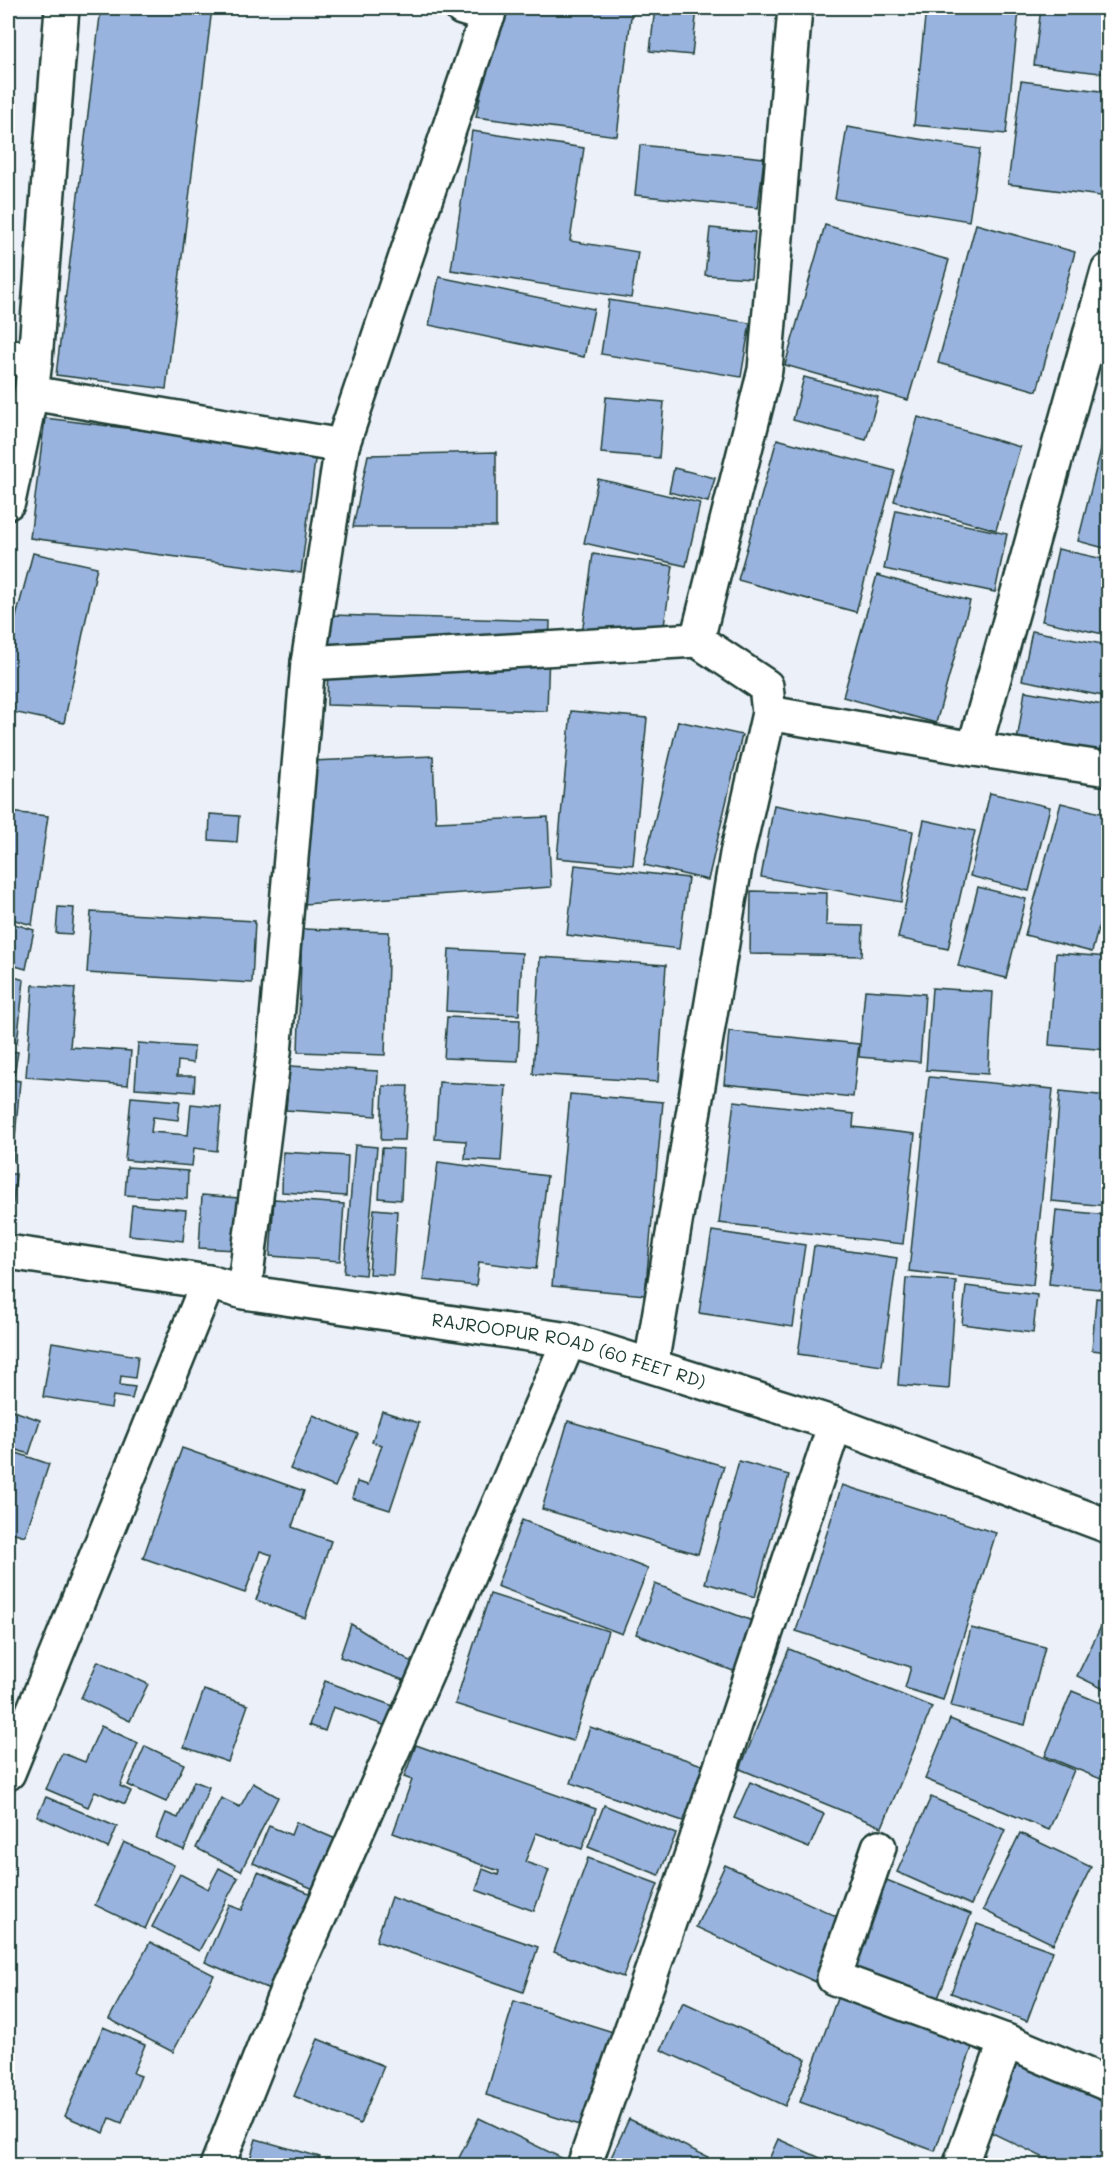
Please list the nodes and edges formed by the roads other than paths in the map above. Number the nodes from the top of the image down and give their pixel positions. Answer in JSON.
{"nodes":[{"id":1,"x":62,"y":8,"type":"edge"},
{"id":2,"x":795,"y":8,"type":"edge"},
{"id":3,"x":480,"y":10,"type":"edge"},
{"id":4,"x":1108,"y":271,"type":"edge"},
{"id":5,"x":21,"y":359,"type":"edge"},
{"id":6,"x":31,"y":393,"type":"junction"},
{"id":7,"x":342,"y":446,"type":"junction"},
{"id":8,"x":8,"y":502,"type":"edge"},
{"id":9,"x":697,"y":640,"type":"junction"},
{"id":10,"x":309,"y":663,"type":"junction"},
{"id":11,"x":769,"y":713,"type":"junction"},
{"id":12,"x":974,"y":750,"type":"junction"},
{"id":13,"x":1108,"y":769,"type":"edge"},
{"id":14,"x":8,"y":1252,"type":"edge"},
{"id":15,"x":208,"y":1282,"type":"junction"},
{"id":16,"x":244,"y":1292,"type":"junction"},
{"id":17,"x":569,"y":1340,"type":"junction"},
{"id":18,"x":651,"y":1365,"type":"junction"},
{"id":19,"x":835,"y":1424,"type":"junction"},
{"id":20,"x":1108,"y":1527,"type":"edge"},
{"id":21,"x":8,"y":1773,"type":"edge"},
{"id":22,"x":879,"y":1847,"type":"dead end"},
{"id":23,"x":1006,"y":2041,"type":"junction"},
{"id":24,"x":1108,"y":2084,"type":"edge"},
{"id":25,"x":217,"y":2166,"type":"edge"},
{"id":26,"x":584,"y":2166,"type":"edge"},
{"id":27,"x":960,"y":2166,"type":"edge"}],
"edges":[{"from":1,"to":5,"type":"street"},
{"from":2,"to":9,"type":"street"},
{"from":3,"to":7,"type":"street"},
{"from":4,"to":12,"type":"street"},
{"from":5,"to":6,"type":"street"},
{"from":6,"to":7,"type":"street"},
{"from":6,"to":8,"type":"street"},
{"from":7,"to":10,"type":"street"},
{"from":9,"to":10,"type":"street"},
{"from":9,"to":11,"type":"street"},
{"from":10,"to":16,"type":"street"},
{"from":11,"to":12,"type":"street"},
{"from":11,"to":18,"type":"street"},
{"from":12,"to":13,"type":"street"},
{"from":14,"to":15,"type":"street","name":"RAJROOPUR ROAD (60 FEET RD)"},
{"from":15,"to":16,"type":"street","name":"RAJROOPUR ROAD (60 FEET RD)"},
{"from":15,"to":21,"type":"street"},
{"from":16,"to":17,"type":"street","name":"RAJROOPUR ROAD (60 FEET RD)"},
{"from":17,"to":18,"type":"street","name":"RAJROOPUR ROAD (60 FEET RD)"},
{"from":17,"to":25,"type":"street"},
{"from":18,"to":19,"type":"street","name":"RAJROOPUR ROAD (60 FEET RD)"},
{"from":19,"to":20,"type":"street","name":"RAJROOPUR ROAD (60 FEET RD)"},
{"from":19,"to":26,"type":"street"},
{"from":22,"to":23,"type":"street"},
{"from":23,"to":24,"type":"street"},
{"from":23,"to":27,"type":"street"}]}
